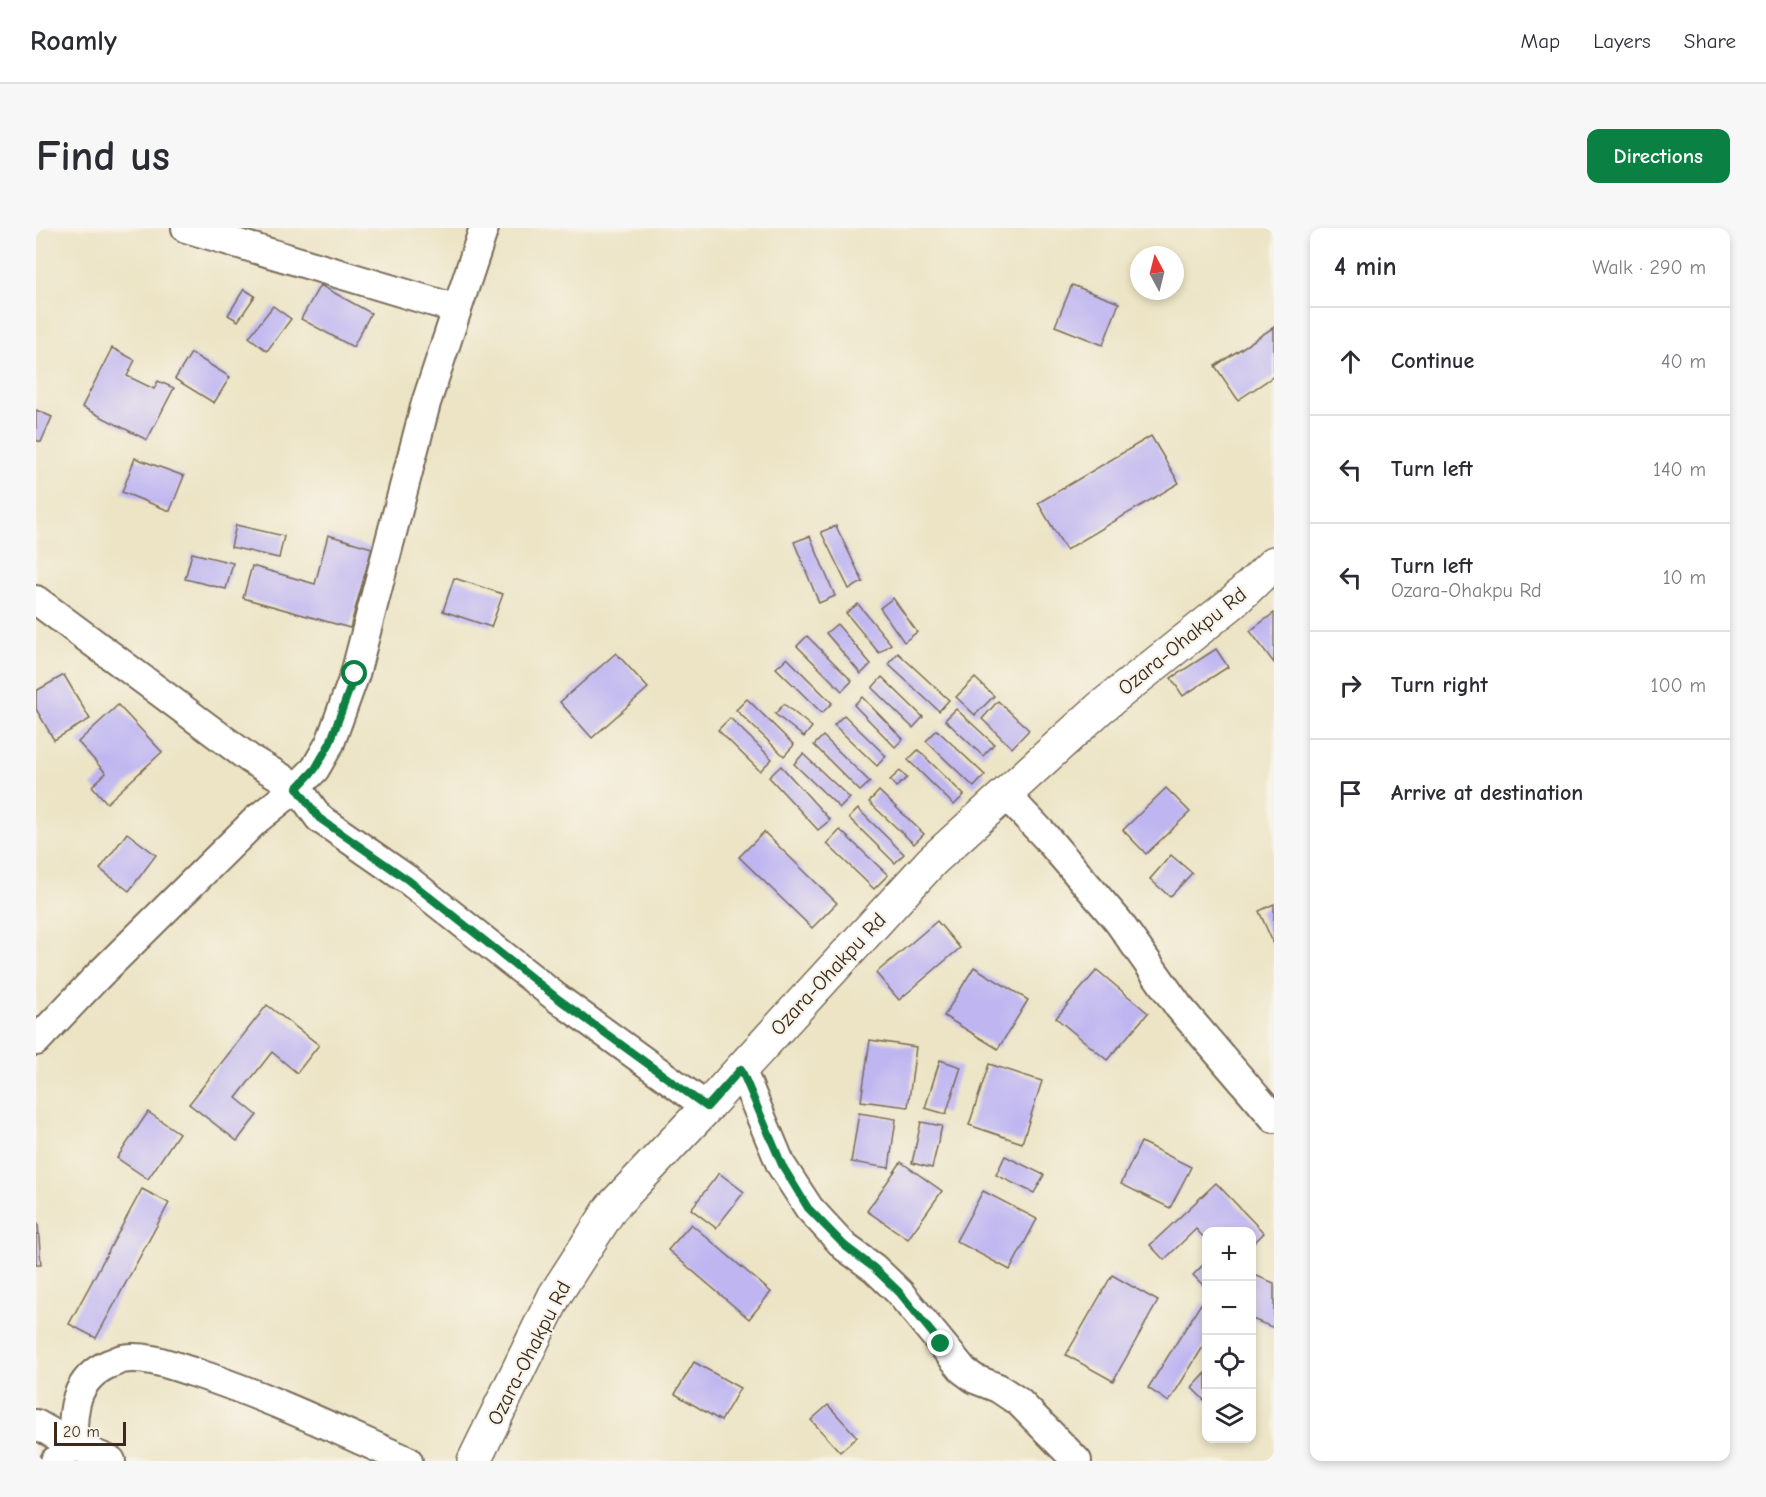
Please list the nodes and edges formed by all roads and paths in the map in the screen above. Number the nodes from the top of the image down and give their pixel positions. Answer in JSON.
{"nodes":[{"id":1,"x":186,"y":228,"type":"edge"},
{"id":2,"x":484,"y":228,"type":"edge"},
{"id":3,"x":457,"y":309,"type":"junction"},
{"id":4,"x":1274,"y":563,"type":"edge"},
{"id":5,"x":36,"y":600,"type":"edge"},
{"id":6,"x":297,"y":788,"type":"junction"},
{"id":7,"x":1005,"y":794,"type":"junction"},
{"id":8,"x":36,"y":1041,"type":"edge"},
{"id":9,"x":741,"y":1069,"type":"junction"},
{"id":10,"x":707,"y":1107,"type":"junction"},
{"id":11,"x":1274,"y":1118,"type":"edge"},
{"id":12,"x":36,"y":1424,"type":"edge"},
{"id":13,"x":64,"y":1453,"type":"edge"},
{"id":14,"x":111,"y":1461,"type":"edge"},
{"id":15,"x":408,"y":1461,"type":"edge"},
{"id":16,"x":474,"y":1461,"type":"edge"},
{"id":17,"x":1077,"y":1461,"type":"edge"}],
"edges":[{"from":1,"to":3,"type":"street"},
{"from":2,"to":3,"type":"street"},
{"from":3,"to":6,"type":"street"},
{"from":4,"to":7,"type":"main road","name":"Ozara-Ohakpu Rd"},
{"from":5,"to":6,"type":"street"},
{"from":6,"to":8,"type":"street"},
{"from":6,"to":10,"type":"street"},
{"from":7,"to":9,"type":"main road","name":"Ozara-Ohakpu Rd"},
{"from":7,"to":11,"type":"street"},
{"from":9,"to":10,"type":"main road","name":"Ozara-Ohakpu Rd"},
{"from":9,"to":17,"type":"street"},
{"from":10,"to":16,"type":"main road","name":"Ozara-Ohakpu Rd"},
{"from":12,"to":13,"type":"street"},
{"from":13,"to":14,"type":"street"},
{"from":13,"to":15,"type":"street"}]}
